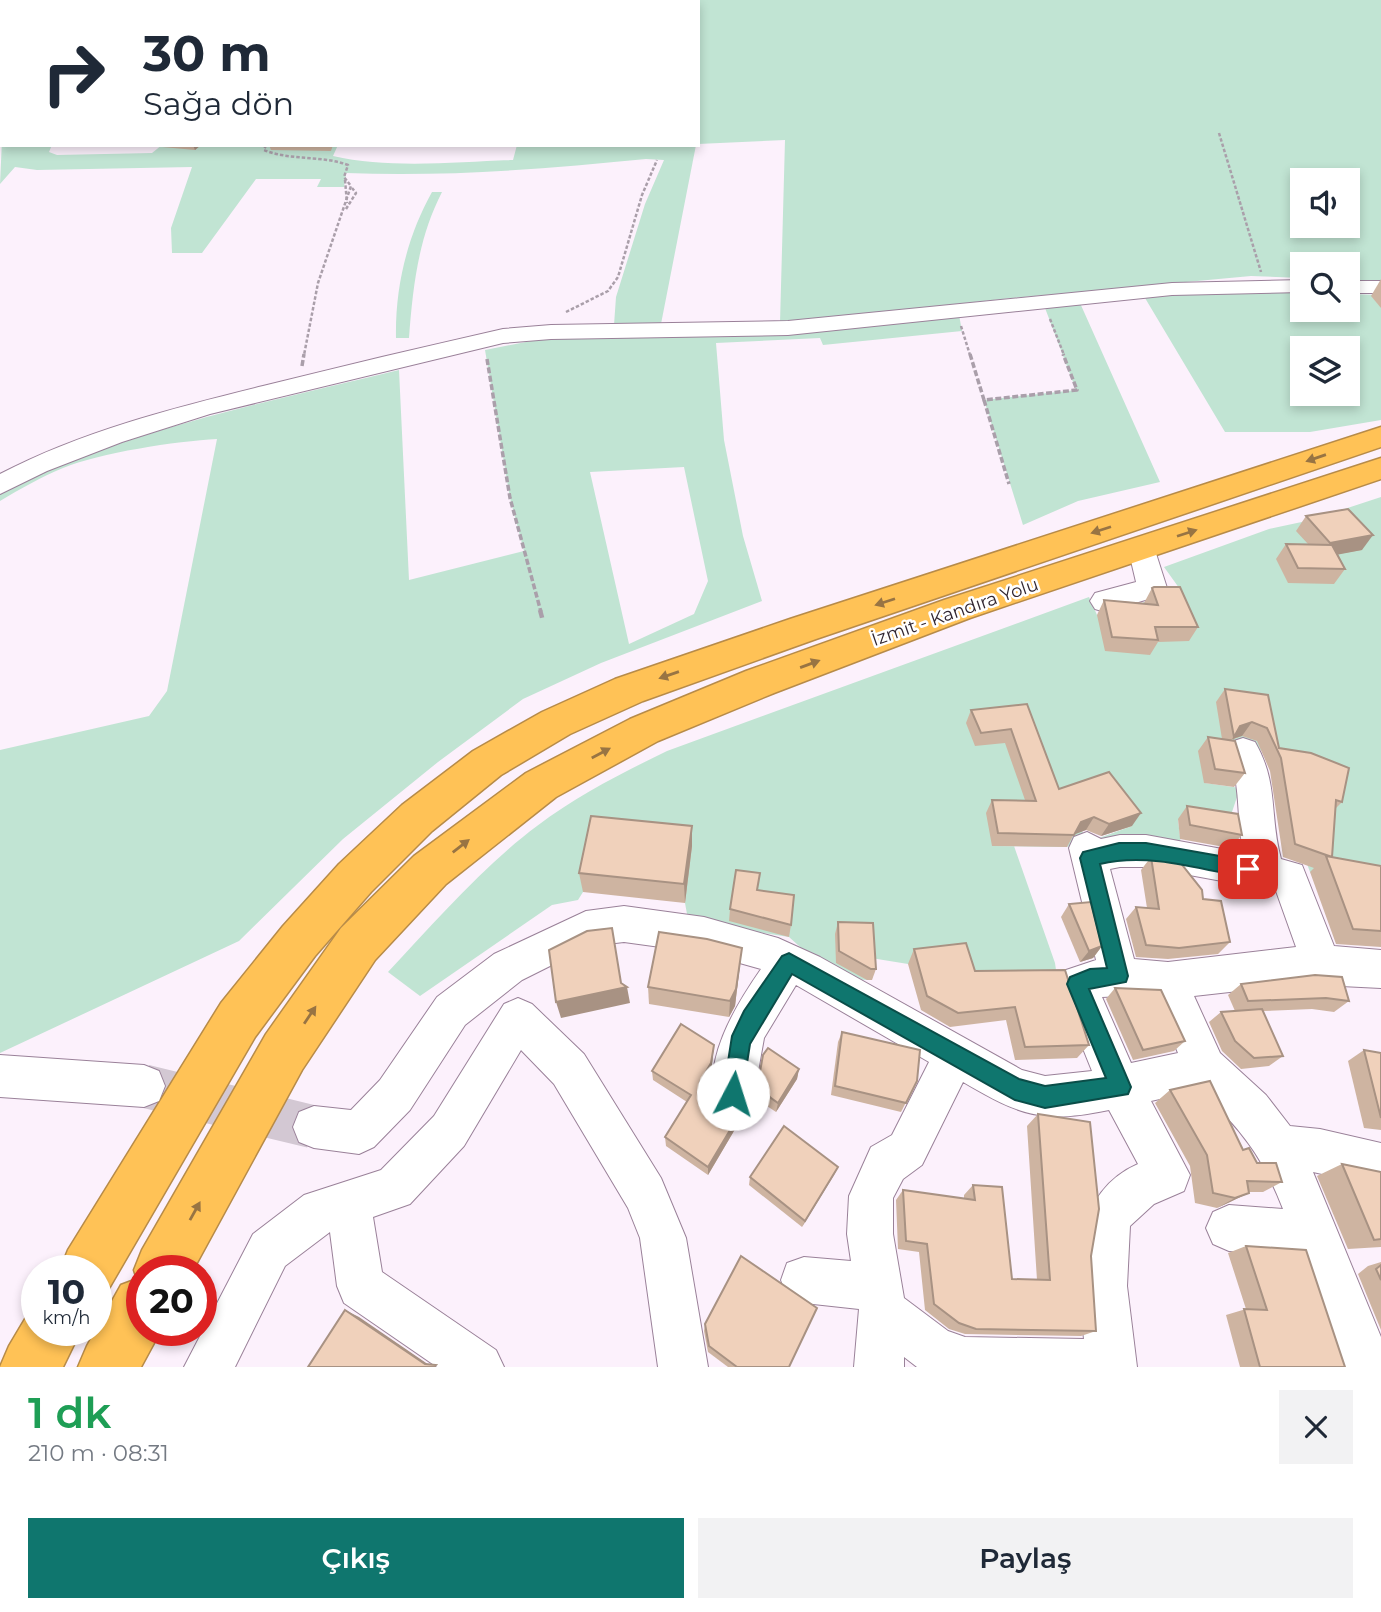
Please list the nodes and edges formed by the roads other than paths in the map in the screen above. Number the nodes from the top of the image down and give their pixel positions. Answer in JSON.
{"nodes":[{"id":1,"x":1290,"y":286,"type":"edge"},
{"id":2,"x":1360,"y":287,"type":"edge"},
{"id":3,"x":1381,"y":287,"type":"edge"},
{"id":4,"x":1381,"y":436,"type":"edge"},
{"id":5,"x":1381,"y":468,"type":"edge"},
{"id":6,"x":0,"y":485,"type":"edge"},
{"id":7,"x":1142,"y":548,"type":"junction"},
{"id":8,"x":1105,"y":601,"type":"edge"},
{"id":9,"x":1243,"y":752,"type":"dead end"},
{"id":10,"x":1267,"y":873,"type":"junction"},
{"id":11,"x":789,"y":962,"type":"junction"},
{"id":12,"x":1321,"y":964,"type":"junction"},
{"id":13,"x":1381,"y":969,"type":"edge"},
{"id":14,"x":1119,"y":976,"type":"junction"},
{"id":15,"x":1168,"y":981,"type":"junction"},
{"id":16,"x":955,"y":1054,"type":"junction"},
{"id":17,"x":1205,"y":1068,"type":"junction"},
{"id":18,"x":0,"y":1076,"type":"edge"},
{"id":19,"x":144,"y":1086,"type":"tunnel mouth"},
{"id":20,"x":1120,"y":1087,"type":"junction"},
{"id":21,"x":733,"y":1094,"type":"dead end"},
{"id":22,"x":314,"y":1127,"type":"tunnel mouth"},
{"id":23,"x":1278,"y":1147,"type":"junction"},
{"id":24,"x":1381,"y":1165,"type":"edge"},
{"id":25,"x":348,"y":1203,"type":"junction"},
{"id":26,"x":1228,"y":1228,"type":"dead end"},
{"id":27,"x":1315,"y":1234,"type":"junction"},
{"id":28,"x":97,"y":1255,"type":"edge"},
{"id":29,"x":170,"y":1255,"type":"edge"},
{"id":30,"x":804,"y":1280,"type":"dead end"},
{"id":31,"x":881,"y":1299,"type":"junction"},
{"id":32,"x":126,"y":1335,"type":"edge"},
{"id":33,"x":42,"y":1346,"type":"edge"},
{"id":34,"x":1111,"y":1365,"type":"edge"},
{"id":35,"x":30,"y":1367,"type":"edge"},
{"id":36,"x":108,"y":1367,"type":"edge"},
{"id":37,"x":209,"y":1367,"type":"edge"},
{"id":38,"x":480,"y":1367,"type":"edge"},
{"id":39,"x":683,"y":1367,"type":"edge"},
{"id":40,"x":879,"y":1367,"type":"edge"},
{"id":41,"x":1369,"y":1367,"type":"edge"}],
"edges":[{"from":1,"to":6,"type":"street"},
{"from":2,"to":3,"type":"street"},
{"from":4,"to":28,"type":"highway","one_way":true},
{"from":7,"to":5,"type":"highway","name":"İzmit - Kandıra Yolu","one_way":true},
{"from":7,"to":8,"type":"street"},
{"from":29,"to":7,"type":"highway","name":"İzmit - Kandıra Yolu","one_way":true},
{"from":9,"to":10,"type":"street"},
{"from":10,"to":12,"type":"street"},
{"from":10,"to":14,"type":"street"},
{"from":11,"to":16,"type":"street"},
{"from":11,"to":21,"type":"street"},
{"from":11,"to":22,"type":"street"},
{"from":12,"to":13,"type":"street"},
{"from":12,"to":15,"type":"street"},
{"from":14,"to":15,"type":"street"},
{"from":14,"to":20,"type":"street"},
{"from":15,"to":17,"type":"street"},
{"from":16,"to":20,"type":"street"},
{"from":16,"to":31,"type":"street"},
{"from":17,"to":20,"type":"street"},
{"from":17,"to":23,"type":"street"},
{"from":18,"to":19,"type":"street"},
{"from":20,"to":34,"type":"street"},
{"from":23,"to":24,"type":"street"},
{"from":23,"to":27,"type":"street"},
{"from":25,"to":37,"type":"street"},
{"from":25,"to":38,"type":"street"},
{"from":25,"to":39,"type":"street"},
{"from":26,"to":27,"type":"street"},
{"from":27,"to":41,"type":"street"},
{"from":30,"to":31,"type":"street"},
{"from":31,"to":34,"type":"street"},
{"from":31,"to":40,"type":"street"},
{"from":32,"to":36,"type":"highway"},
{"from":33,"to":35,"type":"highway"}]}
